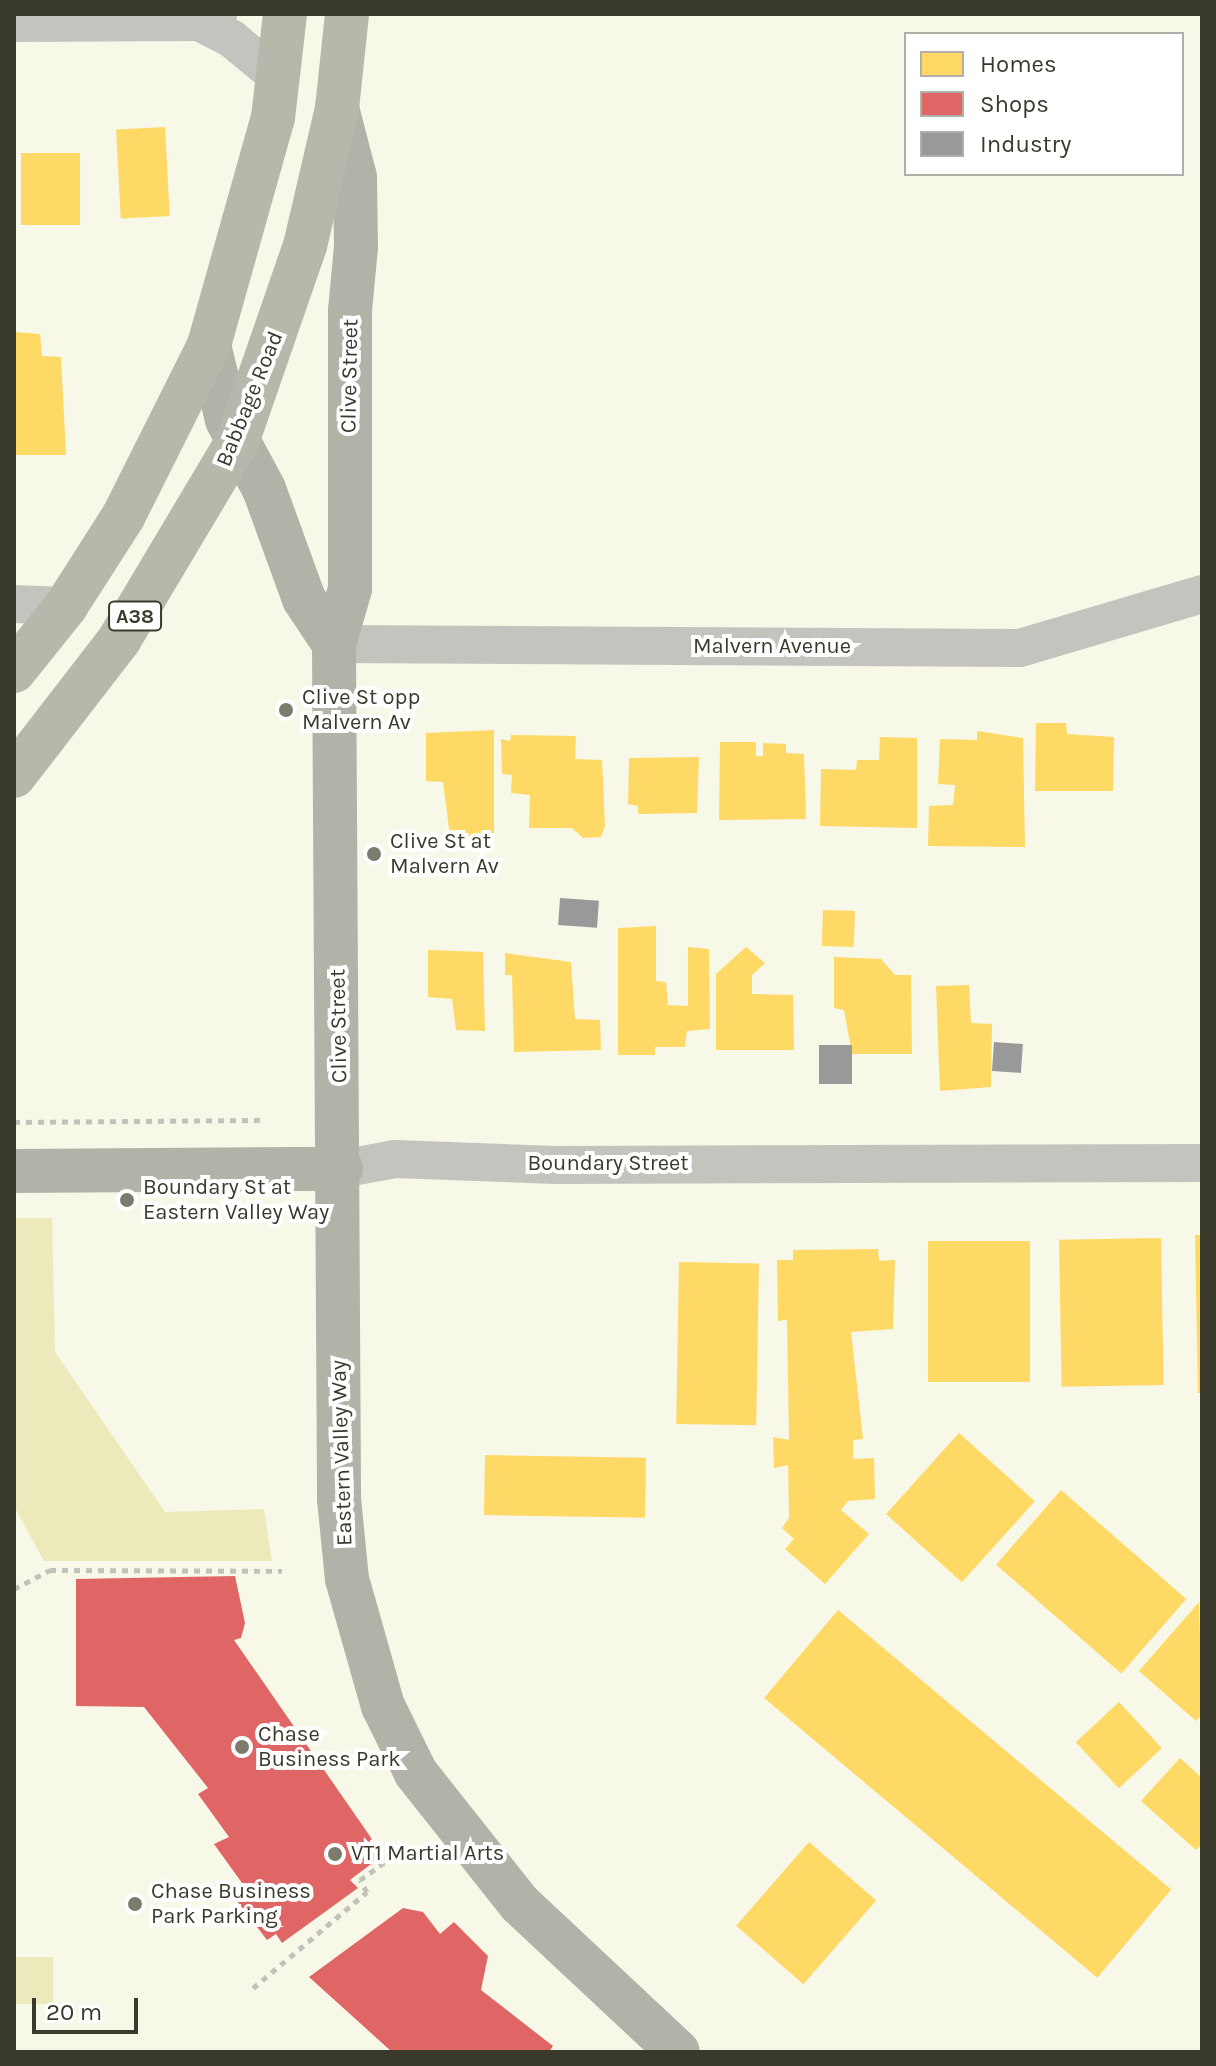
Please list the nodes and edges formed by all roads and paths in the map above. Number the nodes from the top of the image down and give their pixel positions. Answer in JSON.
{"nodes":[{"id":1,"x":285,"y":14,"type":"edge"},
{"id":2,"x":347,"y":14,"type":"edge"},
{"id":3,"x":208,"y":18,"type":"edge"},
{"id":4,"x":14,"y":23,"type":"edge"},
{"id":5,"x":278,"y":77,"type":"junction"},
{"id":6,"x":337,"y":108,"type":"junction"},
{"id":7,"x":209,"y":345,"type":"junction"},
{"id":8,"x":237,"y":442,"type":"junction"},
{"id":9,"x":1202,"y":594,"type":"edge"},
{"id":10,"x":14,"y":604,"type":"edge"},
{"id":11,"x":66,"y":606,"type":"junction"},
{"id":12,"x":334,"y":644,"type":"junction"},
{"id":13,"x":14,"y":671,"type":"edge"},
{"id":14,"x":14,"y":776,"type":"edge"},
{"id":15,"x":266,"y":1120,"type":"dead end"},
{"id":16,"x":14,"y":1122,"type":"edge"},
{"id":17,"x":1202,"y":1163,"type":"edge"},
{"id":18,"x":341,"y":1169,"type":"junction"},
{"id":19,"x":14,"y":1171,"type":"edge"},
{"id":20,"x":282,"y":1571,"type":"dead end"},
{"id":21,"x":14,"y":1589,"type":"edge"},
{"id":22,"x":403,"y":1849,"type":"dead end"},
{"id":23,"x":253,"y":1988,"type":"dead end"},
{"id":24,"x":678,"y":2052,"type":"edge"}],
"edges":[{"from":1,"to":5,"type":"highway","number":"A38"},
{"from":2,"to":6,"type":"highway","name":"Babbage Road","number":"A38"},
{"from":3,"to":4,"type":"street"},
{"from":3,"to":5,"type":"street"},
{"from":5,"to":7,"type":"highway","number":"A38"},
{"from":6,"to":8,"type":"highway","name":"Babbage Road","number":"A38"},
{"from":6,"to":12,"type":"main road","name":"Clive Street"},
{"from":7,"to":8,"type":"main road"},
{"from":7,"to":11,"type":"highway","number":"A38"},
{"from":8,"to":12,"type":"main road"},
{"from":8,"to":14,"type":"highway","name":"Babbage Road","number":"A38"},
{"from":9,"to":12,"type":"street","name":"Malvern Avenue"},
{"from":10,"to":11,"type":"street"},
{"from":11,"to":13,"type":"highway","number":"A38"},
{"from":12,"to":18,"type":"main road","name":"Clive Street"},
{"from":15,"to":16,"type":"path"},
{"from":17,"to":18,"type":"street","name":"Boundary Street"},
{"from":18,"to":19,"type":"main road","name":"Boundary Street"},
{"from":18,"to":24,"type":"main road","name":"Eastern Valley Way"},
{"from":20,"to":21,"type":"path"},
{"from":22,"to":23,"type":"path"}]}
